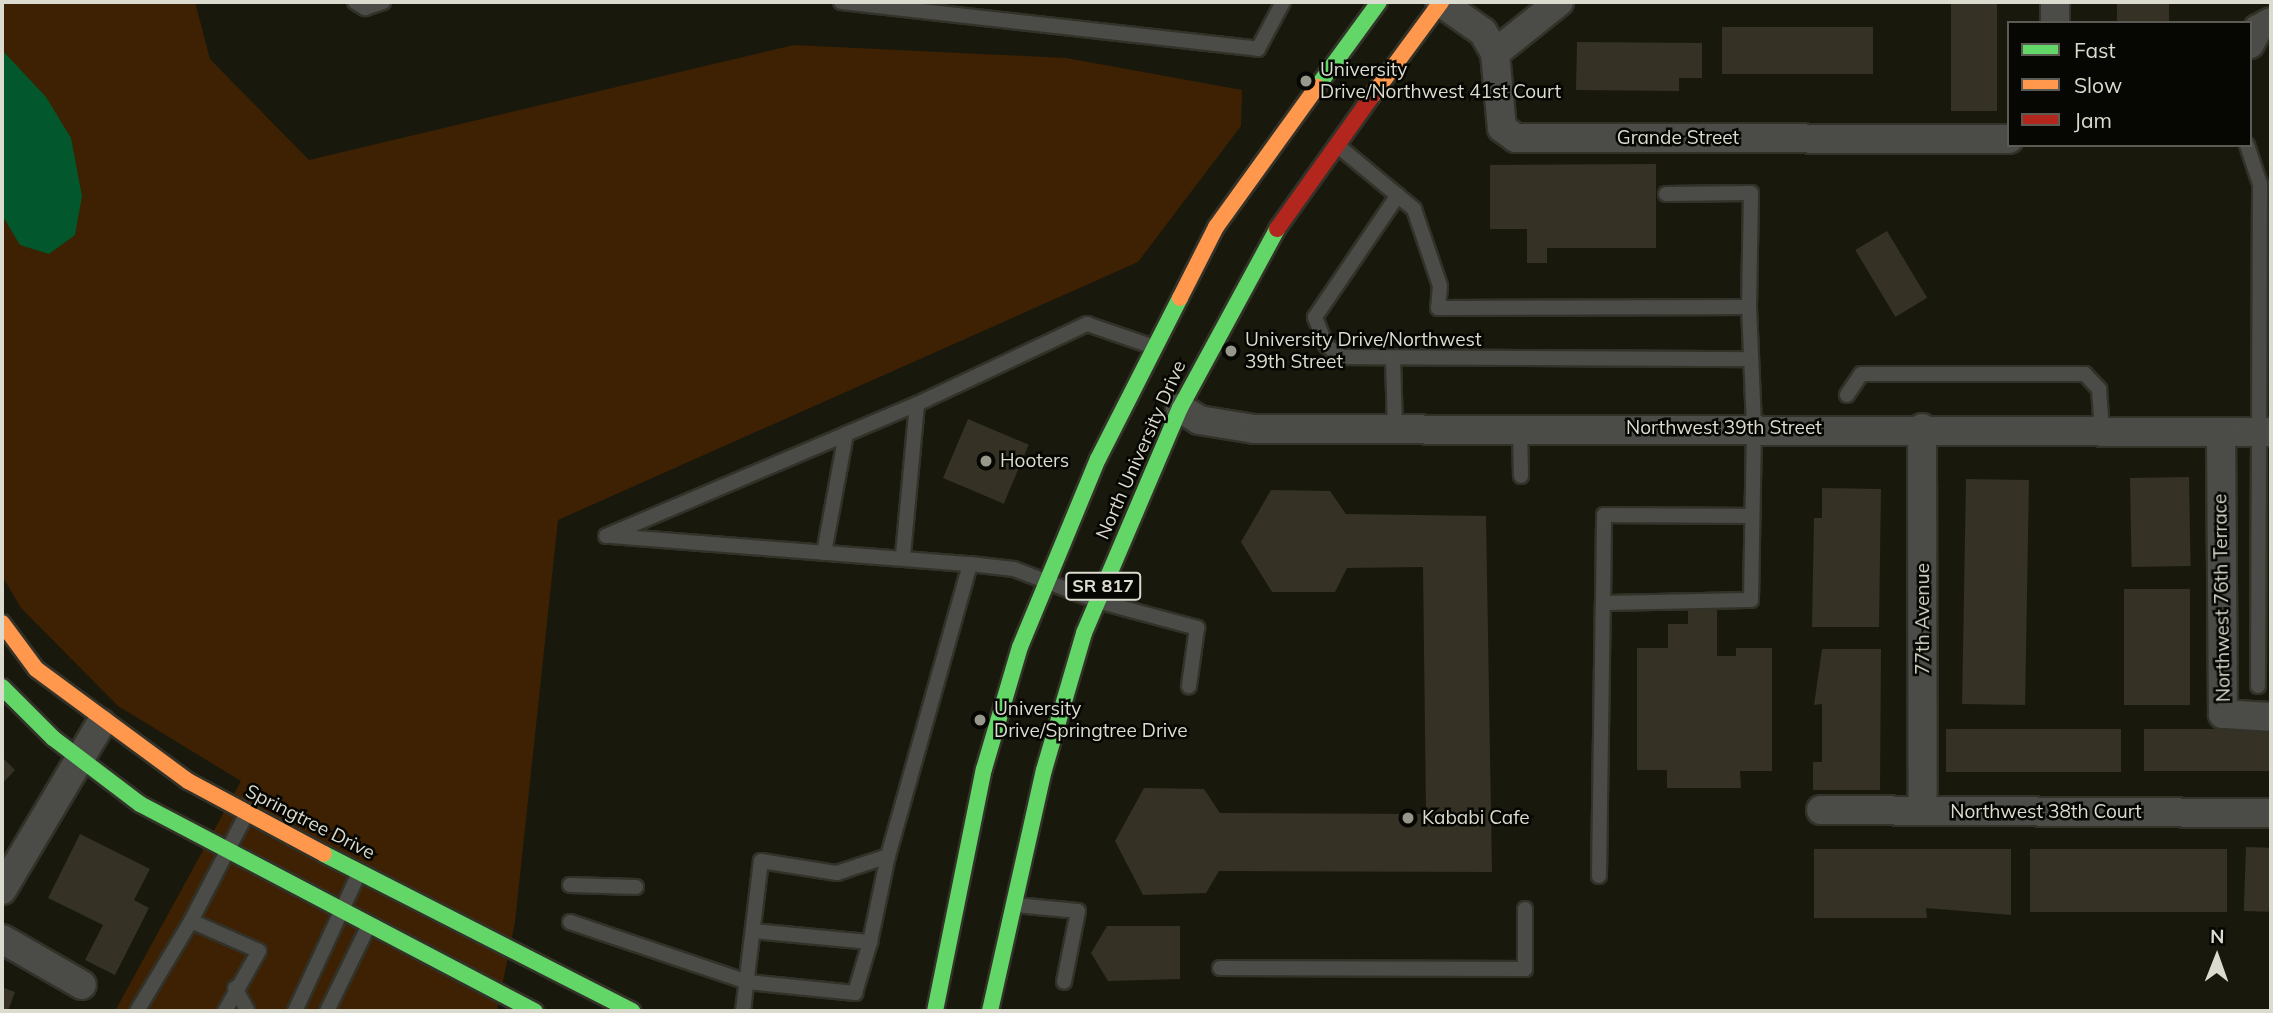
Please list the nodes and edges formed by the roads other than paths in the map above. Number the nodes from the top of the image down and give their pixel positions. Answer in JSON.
{"nodes":[{"id":1,"x":355,"y":2,"type":"edge"},
{"id":2,"x":383,"y":2,"type":"edge"},
{"id":3,"x":841,"y":2,"type":"edge"},
{"id":4,"x":1283,"y":2,"type":"edge"},
{"id":5,"x":1379,"y":2,"type":"edge"},
{"id":6,"x":1441,"y":2,"type":"edge"},
{"id":7,"x":1559,"y":2,"type":"edge"},
{"id":8,"x":2055,"y":2,"type":"edge"},
{"id":9,"x":1398,"y":9,"type":"edge"},
{"id":10,"x":2055,"y":21,"type":"edge"},
{"id":11,"x":2271,"y":22,"type":"edge"},
{"id":12,"x":2252,"y":40,"type":"edge"},
{"id":13,"x":1495,"y":53,"type":"junction"},
{"id":14,"x":1377,"y":85,"type":"junction"},
{"id":15,"x":2007,"y":139,"type":"edge"},
{"id":16,"x":1335,"y":142,"type":"junction"},
{"id":17,"x":2248,"y":147,"type":"edge"},
{"id":18,"x":1666,"y":194,"type":"dead end"},
{"id":19,"x":1398,"y":195,"type":"junction"},
{"id":20,"x":1749,"y":307,"type":"junction"},
{"id":21,"x":1151,"y":346,"type":"junction"},
{"id":22,"x":1393,"y":358,"type":"junction"},
{"id":23,"x":1751,"y":359,"type":"junction"},
{"id":24,"x":1847,"y":394,"type":"dead end"},
{"id":25,"x":917,"y":404,"type":"junction"},
{"id":26,"x":1180,"y":408,"type":"junction"},
{"id":27,"x":1754,"y":428,"type":"junction"},
{"id":28,"x":1922,"y":428,"type":"junction"},
{"id":29,"x":1395,"y":429,"type":"junction"},
{"id":30,"x":1520,"y":429,"type":"junction"},
{"id":31,"x":2102,"y":431,"type":"junction"},
{"id":32,"x":2221,"y":432,"type":"junction"},
{"id":33,"x":2267,"y":432,"type":"edge"},
{"id":34,"x":846,"y":434,"type":"junction"},
{"id":35,"x":1521,"y":476,"type":"dead end"},
{"id":36,"x":1752,"y":516,"type":"junction"},
{"id":37,"x":824,"y":553,"type":"junction"},
{"id":38,"x":903,"y":556,"type":"junction"},
{"id":39,"x":970,"y":564,"type":"junction"},
{"id":40,"x":1047,"y":581,"type":"junction"},
{"id":41,"x":1097,"y":601,"type":"junction"},
{"id":42,"x":1602,"y":603,"type":"junction"},
{"id":43,"x":2,"y":623,"type":"edge"},
{"id":44,"x":1189,"y":686,"type":"dead end"},
{"id":45,"x":2259,"y":686,"type":"dead end"},
{"id":46,"x":2,"y":687,"type":"edge"},
{"id":47,"x":2271,"y":717,"type":"edge"},
{"id":48,"x":101,"y":723,"type":"junction"},
{"id":49,"x":79,"y":755,"type":"junction"},
{"id":50,"x":1821,"y":810,"type":"dead end"},
{"id":51,"x":1923,"y":811,"type":"junction"},
{"id":52,"x":2271,"y":813,"type":"edge"},
{"id":53,"x":246,"y":815,"type":"junction"},
{"id":54,"x":230,"y":855,"type":"junction"},
{"id":55,"x":888,"y":856,"type":"junction"},
{"id":56,"x":360,"y":871,"type":"junction"},
{"id":57,"x":1599,"y":876,"type":"dead end"},
{"id":58,"x":386,"y":884,"type":"junction"},
{"id":59,"x":570,"y":885,"type":"dead end"},
{"id":60,"x":636,"y":887,"type":"dead end"},
{"id":61,"x":2,"y":890,"type":"edge"},
{"id":62,"x":1012,"y":904,"type":"junction"},
{"id":63,"x":1525,"y":909,"type":"dead end"},
{"id":64,"x":342,"y":912,"type":"junction"},
{"id":65,"x":191,"y":921,"type":"junction"},
{"id":66,"x":570,"y":922,"type":"dead end"},
{"id":67,"x":369,"y":925,"type":"junction"},
{"id":68,"x":753,"y":931,"type":"junction"},
{"id":69,"x":2,"y":939,"type":"edge"},
{"id":70,"x":870,"y":942,"type":"junction"},
{"id":71,"x":1220,"y":968,"type":"dead end"},
{"id":72,"x":747,"y":982,"type":"junction"},
{"id":73,"x":1064,"y":982,"type":"dead end"},
{"id":74,"x":82,"y":985,"type":"dead end"},
{"id":75,"x":235,"y":988,"type":"junction"},
{"id":76,"x":137,"y":1011,"type":"edge"},
{"id":77,"x":225,"y":1011,"type":"edge"},
{"id":78,"x":248,"y":1011,"type":"edge"},
{"id":79,"x":295,"y":1011,"type":"edge"},
{"id":80,"x":327,"y":1011,"type":"edge"},
{"id":81,"x":535,"y":1011,"type":"edge"},
{"id":82,"x":632,"y":1011,"type":"edge"},
{"id":83,"x":743,"y":1011,"type":"edge"},
{"id":84,"x":935,"y":1011,"type":"edge"},
{"id":85,"x":990,"y":1011,"type":"edge"}],
"edges":[{"from":1,"to":2,"type":"lane"},
{"from":3,"to":4,"type":"lane"},
{"from":5,"to":21,"type":"main road","name":"North University Drive","number":"SR 817"},
{"from":6,"to":13,"type":"street"},
{"from":6,"to":14,"type":"main road","name":"North University Drive","number":"SR 817"},
{"from":7,"to":13,"type":"street"},
{"from":8,"to":10,"type":"street"},
{"from":9,"to":14,"type":"main road"},
{"from":11,"to":12,"type":"street"},
{"from":13,"to":15,"type":"street","name":"Grande Street"},
{"from":14,"to":16,"type":"main road","name":"North University Drive","number":"SR 817"},
{"from":16,"to":19,"type":"lane"},
{"from":16,"to":26,"type":"main road","name":"North University Drive","number":"SR 817"},
{"from":17,"to":33,"type":"lane"},
{"from":18,"to":20,"type":"lane"},
{"from":19,"to":20,"type":"lane"},
{"from":19,"to":22,"type":"lane"},
{"from":20,"to":23,"type":"lane"},
{"from":21,"to":25,"type":"lane"},
{"from":21,"to":40,"type":"main road","name":"North University Drive","number":"SR 817"},
{"from":22,"to":23,"type":"lane"},
{"from":22,"to":29,"type":"lane"},
{"from":23,"to":27,"type":"lane"},
{"from":24,"to":31,"type":"lane"},
{"from":25,"to":34,"type":"lane"},
{"from":25,"to":38,"type":"lane"},
{"from":26,"to":29,"type":"street","name":"Northwest 39th Street"},
{"from":26,"to":41,"type":"main road","name":"North University Drive","number":"SR 817"},
{"from":27,"to":28,"type":"street","name":"Northwest 39th Street"},
{"from":27,"to":30,"type":"street","name":"Northwest 39th Street"},
{"from":27,"to":36,"type":"lane"},
{"from":28,"to":31,"type":"street","name":"Northwest 39th Street"},
{"from":28,"to":51,"type":"street","name":"77th Avenue"},
{"from":29,"to":30,"type":"street","name":"Northwest 39th Street"},
{"from":30,"to":35,"type":"lane"},
{"from":31,"to":32,"type":"street","name":"Northwest 39th Street"},
{"from":32,"to":33,"type":"street","name":"Northwest 39th Street"},
{"from":32,"to":47,"type":"street","name":"Northwest 76th Terrace"},
{"from":33,"to":45,"type":"lane"},
{"from":34,"to":37,"type":"lane"},
{"from":34,"to":37,"type":"lane"},
{"from":36,"to":42,"type":"lane"},
{"from":36,"to":42,"type":"lane"},
{"from":37,"to":38,"type":"lane"},
{"from":38,"to":39,"type":"lane"},
{"from":39,"to":40,"type":"lane"},
{"from":39,"to":55,"type":"lane"},
{"from":40,"to":41,"type":"lane"},
{"from":40,"to":84,"type":"main road","name":"North University Drive","number":"SR 817"},
{"from":41,"to":44,"type":"lane"},
{"from":41,"to":62,"type":"main road","name":"North University Drive","number":"SR 817"},
{"from":42,"to":57,"type":"lane"},
{"from":43,"to":48,"type":"main road","name":"Springtree Drive"},
{"from":46,"to":49,"type":"main road"},
{"from":48,"to":49,"type":"street"},
{"from":48,"to":53,"type":"main road","name":"Springtree Drive"},
{"from":49,"to":54,"type":"main road"},
{"from":49,"to":61,"type":"street"},
{"from":50,"to":51,"type":"street","name":"Northwest 38th Court"},
{"from":51,"to":52,"type":"street","name":"Northwest 38th Court"},
{"from":53,"to":54,"type":"lane"},
{"from":53,"to":56,"type":"main road","name":"Springtree Drive"},
{"from":54,"to":64,"type":"main road"},
{"from":54,"to":65,"type":"lane"},
{"from":55,"to":68,"type":"lane"},
{"from":55,"to":70,"type":"lane"},
{"from":56,"to":58,"type":"main road","name":"Springtree Drive"},
{"from":56,"to":64,"type":"lane"},
{"from":58,"to":67,"type":"lane"},
{"from":58,"to":82,"type":"main road","name":"Springtree Drive"},
{"from":59,"to":60,"type":"lane"},
{"from":62,"to":73,"type":"lane"},
{"from":62,"to":85,"type":"main road","name":"North University Drive","number":"SR 817"},
{"from":63,"to":71,"type":"lane"},
{"from":64,"to":67,"type":"main road"},
{"from":64,"to":79,"type":"lane"},
{"from":65,"to":75,"type":"lane"},
{"from":65,"to":76,"type":"lane"},
{"from":66,"to":72,"type":"lane"},
{"from":67,"to":80,"type":"lane"},
{"from":67,"to":81,"type":"main road"},
{"from":68,"to":70,"type":"lane"},
{"from":68,"to":72,"type":"lane"},
{"from":69,"to":74,"type":"street"},
{"from":70,"to":72,"type":"lane"},
{"from":72,"to":83,"type":"lane"},
{"from":75,"to":77,"type":"lane"},
{"from":75,"to":78,"type":"lane"}]}
